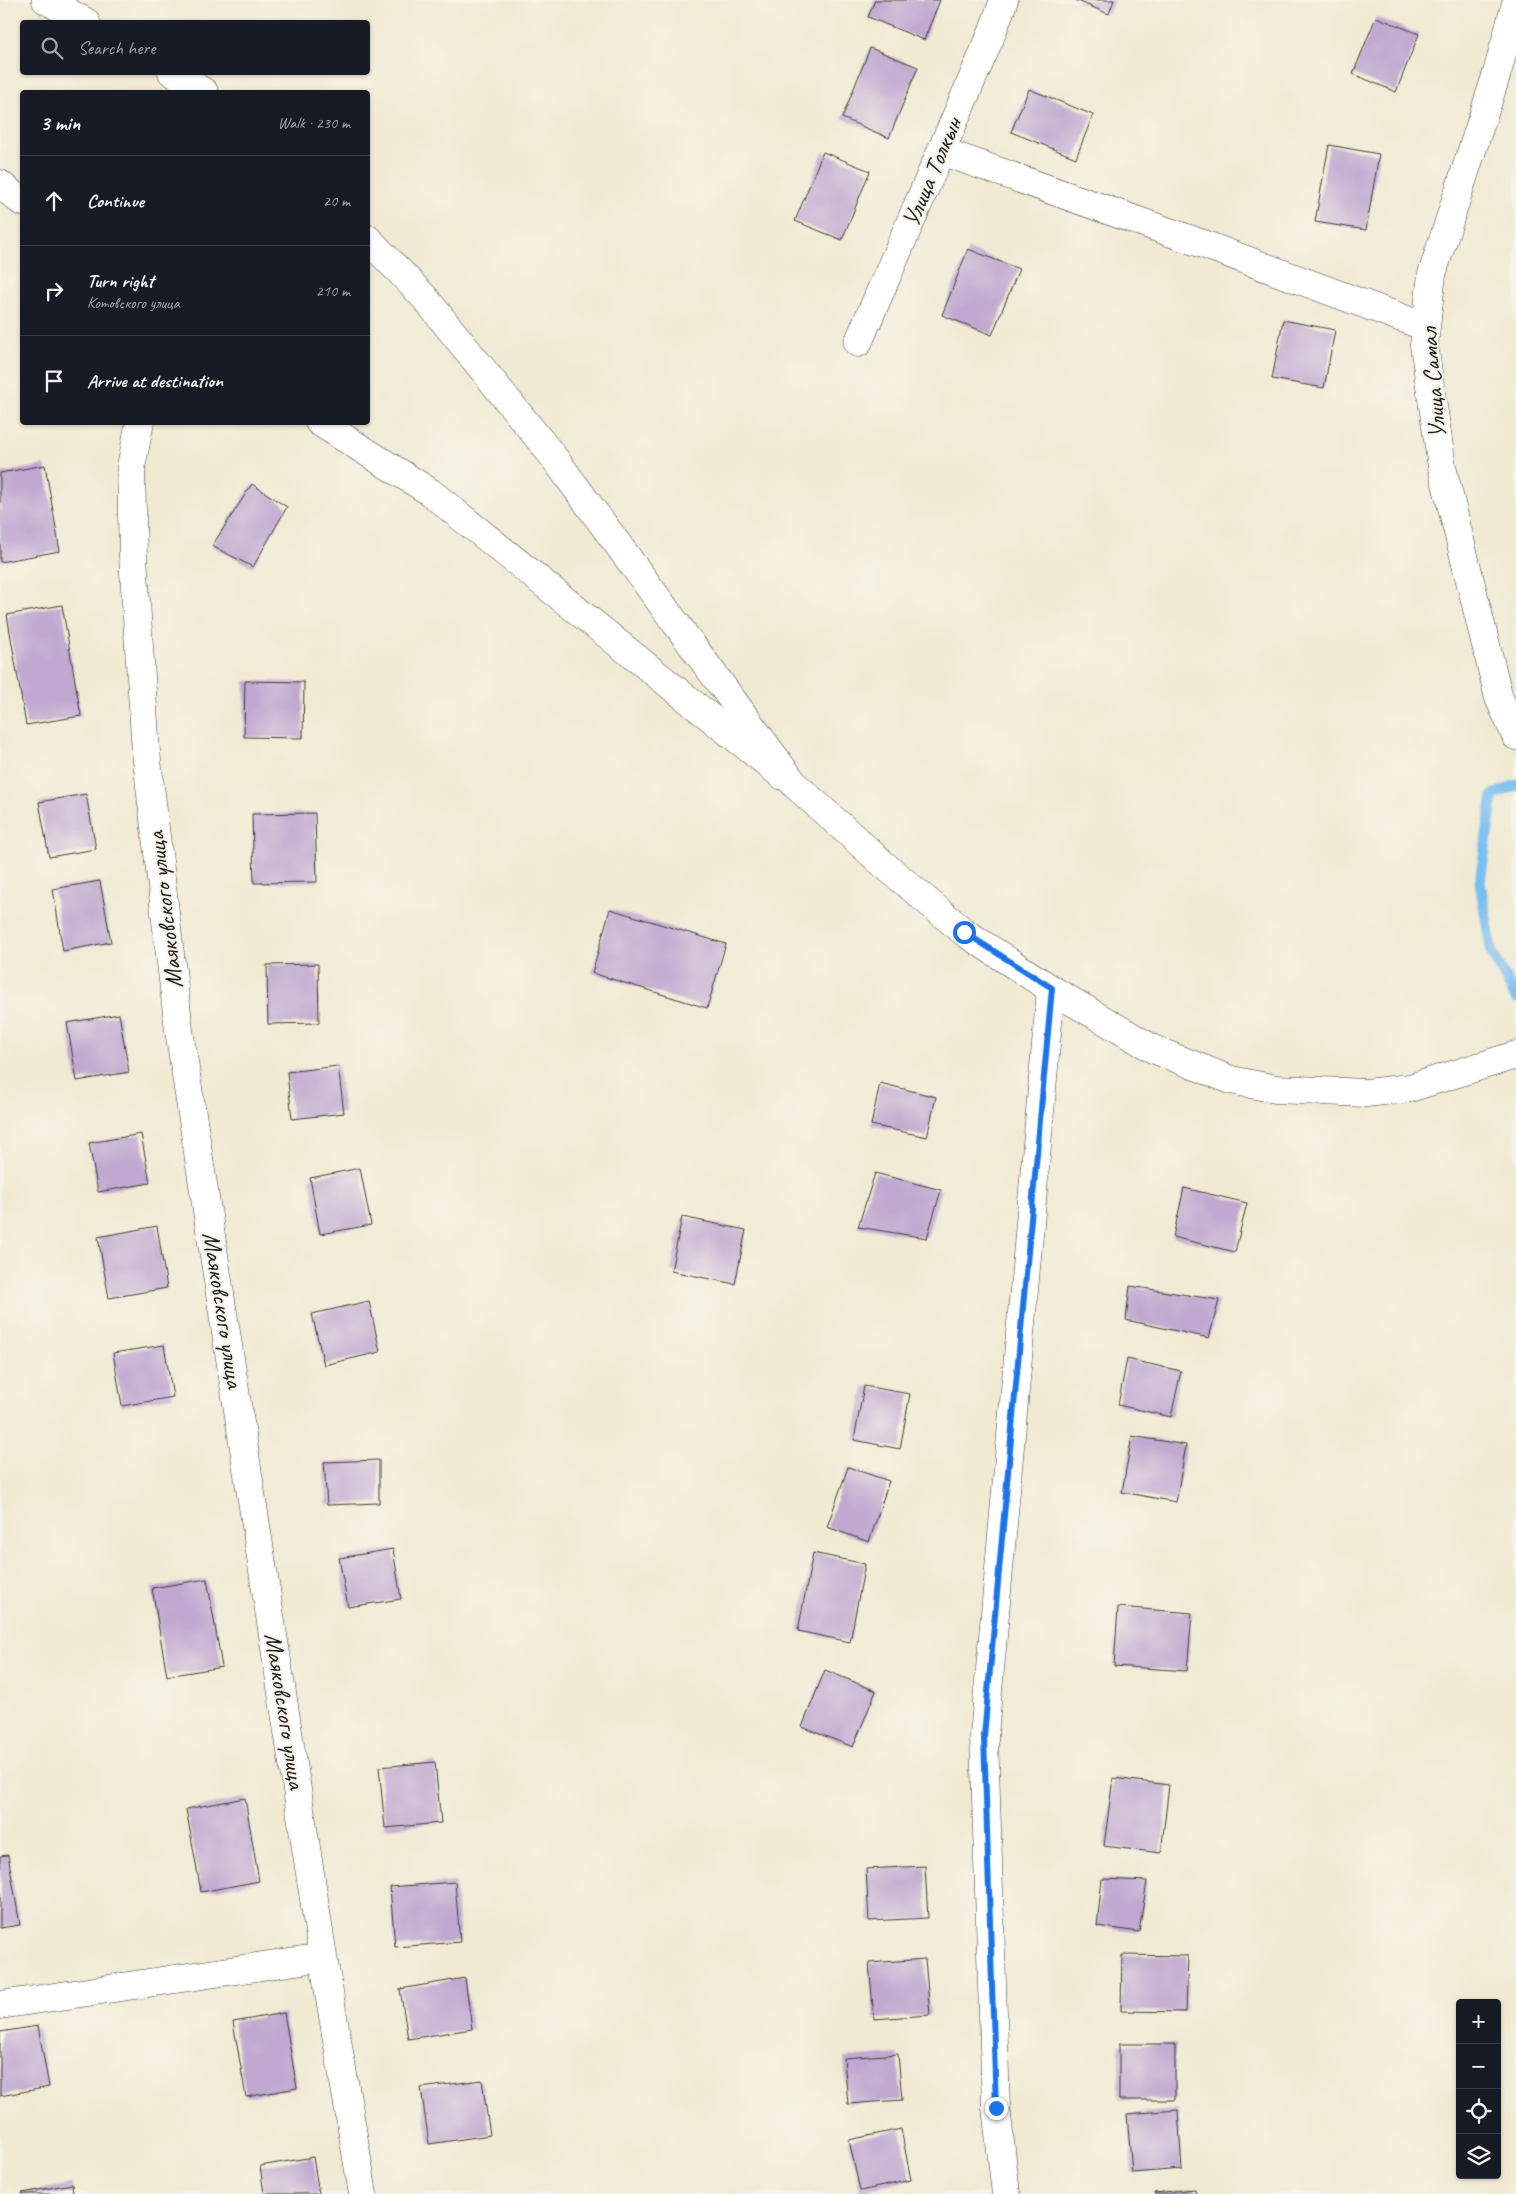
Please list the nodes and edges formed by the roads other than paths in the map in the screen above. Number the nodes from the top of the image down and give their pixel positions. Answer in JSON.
{"nodes":[{"id":1,"x":46,"y":0,"type":"edge"},
{"id":2,"x":1004,"y":0,"type":"edge"},
{"id":3,"x":1516,"y":3,"type":"edge"},
{"id":4,"x":82,"y":20,"type":"edge"},
{"id":5,"x":177,"y":75,"type":"edge"},
{"id":6,"x":201,"y":90,"type":"edge"},
{"id":7,"x":941,"y":151,"type":"junction"},
{"id":8,"x":0,"y":184,"type":"edge"},
{"id":9,"x":20,"y":200,"type":"edge"},
{"id":10,"x":370,"y":241,"type":"edge"},
{"id":11,"x":1426,"y":327,"type":"junction"},
{"id":12,"x":858,"y":344,"type":"dead end"},
{"id":13,"x":139,"y":425,"type":"edge"},
{"id":14,"x":324,"y":425,"type":"edge"},
{"id":15,"x":1516,"y":736,"type":"edge"},
{"id":16,"x":795,"y":785,"type":"junction"},
{"id":17,"x":1052,"y":988,"type":"junction"},
{"id":18,"x":1516,"y":1055,"type":"edge"},
{"id":19,"x":323,"y":1957,"type":"junction"},
{"id":20,"x":0,"y":2005,"type":"edge"},
{"id":21,"x":363,"y":2194,"type":"edge"},
{"id":22,"x":1006,"y":2194,"type":"edge"}],
"edges":[{"from":1,"to":4,"type":"street"},
{"from":2,"to":7,"type":"street","name":"Улица Толкын"},
{"from":3,"to":11,"type":"street","name":"Улица Самал"},
{"from":5,"to":6,"type":"street"},
{"from":7,"to":11,"type":"street"},
{"from":7,"to":12,"type":"street","name":"Улица Толкын"},
{"from":8,"to":9,"type":"street"},
{"from":10,"to":16,"type":"street"},
{"from":11,"to":15,"type":"street","name":"Улица Самал"},
{"from":13,"to":19,"type":"street","name":"Маяковского улица"},
{"from":14,"to":16,"type":"street"},
{"from":16,"to":17,"type":"street"},
{"from":17,"to":18,"type":"street"},
{"from":17,"to":22,"type":"street"},
{"from":19,"to":20,"type":"street"},
{"from":19,"to":21,"type":"street","name":"Маяковского улица"}]}
